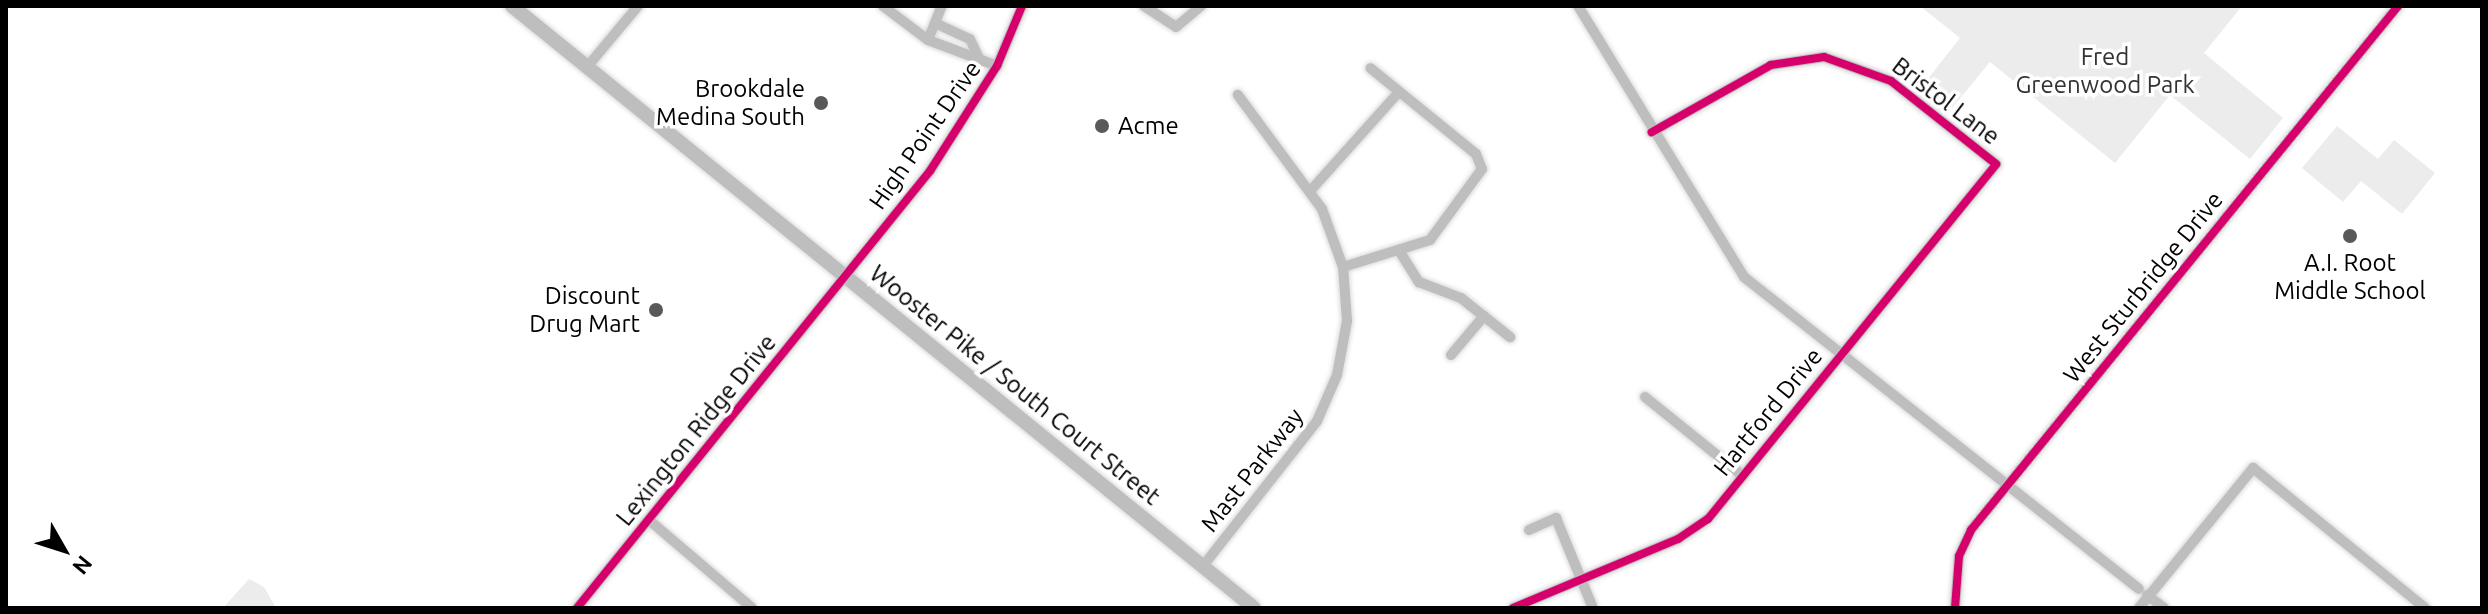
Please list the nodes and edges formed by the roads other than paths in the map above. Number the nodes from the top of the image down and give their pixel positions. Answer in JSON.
{"nodes":[{"id":1,"x":638,"y":6,"type":"edge"},
{"id":2,"x":883,"y":6,"type":"edge"},
{"id":3,"x":942,"y":6,"type":"edge"},
{"id":4,"x":1022,"y":6,"type":"edge"},
{"id":5,"x":1144,"y":6,"type":"edge"},
{"id":6,"x":1201,"y":6,"type":"edge"},
{"id":7,"x":1578,"y":6,"type":"edge"},
{"id":8,"x":2398,"y":6,"type":"edge"},
{"id":9,"x":518,"y":11,"type":"edge"},
{"id":10,"x":935,"y":23,"type":"junction"},
{"id":11,"x":928,"y":40,"type":"junction"},
{"id":12,"x":980,"y":60,"type":"junction"},
{"id":13,"x":997,"y":66,"type":"junction"},
{"id":14,"x":587,"y":67,"type":"junction"},
{"id":15,"x":1370,"y":68,"type":"dead end"},
{"id":16,"x":1399,"y":92,"type":"junction"},
{"id":17,"x":1238,"y":95,"type":"dead end"},
{"id":18,"x":1652,"y":132,"type":"junction"},
{"id":19,"x":1996,"y":164,"type":"joint"},
{"id":20,"x":1311,"y":190,"type":"junction"},
{"id":21,"x":1400,"y":252,"type":"junction"},
{"id":22,"x":1343,"y":267,"type":"junction"},
{"id":23,"x":847,"y":278,"type":"junction"},
{"id":24,"x":1484,"y":316,"type":"junction"},
{"id":25,"x":1510,"y":337,"type":"dead end"},
{"id":26,"x":1842,"y":353,"type":"junction"},
{"id":27,"x":1451,"y":355,"type":"dead end"},
{"id":28,"x":1645,"y":397,"type":"dead end"},
{"id":29,"x":1743,"y":476,"type":"junction"},
{"id":30,"x":2008,"y":484,"type":"junction"},
{"id":31,"x":649,"y":520,"type":"junction"},
{"id":32,"x":1529,"y":530,"type":"dead end"},
{"id":33,"x":1203,"y":566,"type":"junction"},
{"id":34,"x":1581,"y":579,"type":"junction"},
{"id":35,"x":2145,"y":593,"type":"junction"},
{"id":36,"x":577,"y":608,"type":"edge"},
{"id":37,"x":752,"y":608,"type":"edge"},
{"id":38,"x":1254,"y":608,"type":"edge"},
{"id":39,"x":1513,"y":608,"type":"edge"},
{"id":40,"x":1593,"y":608,"type":"edge"},
{"id":41,"x":1955,"y":608,"type":"edge"},
{"id":42,"x":2139,"y":608,"type":"edge"},
{"id":43,"x":2164,"y":608,"type":"edge"},
{"id":44,"x":2425,"y":608,"type":"edge"}],
"edges":[{"from":1,"to":14,"type":"street"},
{"from":2,"to":11,"type":"street"},
{"from":3,"to":10,"type":"street"},
{"from":4,"to":13,"type":"street","name":"High Point Drive"},
{"from":5,"to":6,"type":"street"},
{"from":7,"to":18,"type":"street"},
{"from":8,"to":30,"type":"street","name":"West Sturbridge Drive"},
{"from":9,"to":14,"type":"main road","name":"Wooster Pike / South Court Street"},
{"from":10,"to":11,"type":"street"},
{"from":10,"to":12,"type":"street"},
{"from":11,"to":12,"type":"street"},
{"from":12,"to":13,"type":"street"},
{"from":13,"to":23,"type":"street","name":"High Point Drive"},
{"from":14,"to":23,"type":"main road","name":"Wooster Pike / South Court Street"},
{"from":15,"to":16,"type":"street"},
{"from":16,"to":20,"type":"street"},
{"from":16,"to":21,"type":"street"},
{"from":17,"to":20,"type":"street","name":"Mast Parkway"},
{"from":18,"to":19,"type":"street","name":"Bristol Lane"},
{"from":18,"to":26,"type":"street"},
{"from":19,"to":26,"type":"street","name":"Hartford Drive"},
{"from":20,"to":22,"type":"street","name":"Mast Parkway"},
{"from":21,"to":22,"type":"street"},
{"from":21,"to":24,"type":"street"},
{"from":22,"to":33,"type":"street","name":"Mast Parkway"},
{"from":23,"to":31,"type":"street","name":"Lexington Ridge Drive"},
{"from":23,"to":33,"type":"main road","name":"Wooster Pike / South Court Street"},
{"from":24,"to":25,"type":"street"},
{"from":24,"to":27,"type":"street"},
{"from":26,"to":29,"type":"street","name":"Hartford Drive"},
{"from":26,"to":30,"type":"street"},
{"from":28,"to":29,"type":"street"},
{"from":29,"to":34,"type":"street","name":"Hartford Drive"},
{"from":30,"to":35,"type":"street"},
{"from":30,"to":41,"type":"street","name":"West Sturbridge Drive"},
{"from":31,"to":36,"type":"street","name":"Lexington Ridge Drive"},
{"from":31,"to":37,"type":"street"},
{"from":32,"to":34,"type":"street"},
{"from":33,"to":38,"type":"main road","name":"Wooster Pike / South Court Street"},
{"from":34,"to":39,"type":"street","name":"Hartford Drive"},
{"from":34,"to":40,"type":"street"},
{"from":35,"to":42,"type":"street"},
{"from":35,"to":43,"type":"street"},
{"from":35,"to":44,"type":"street"}]}
